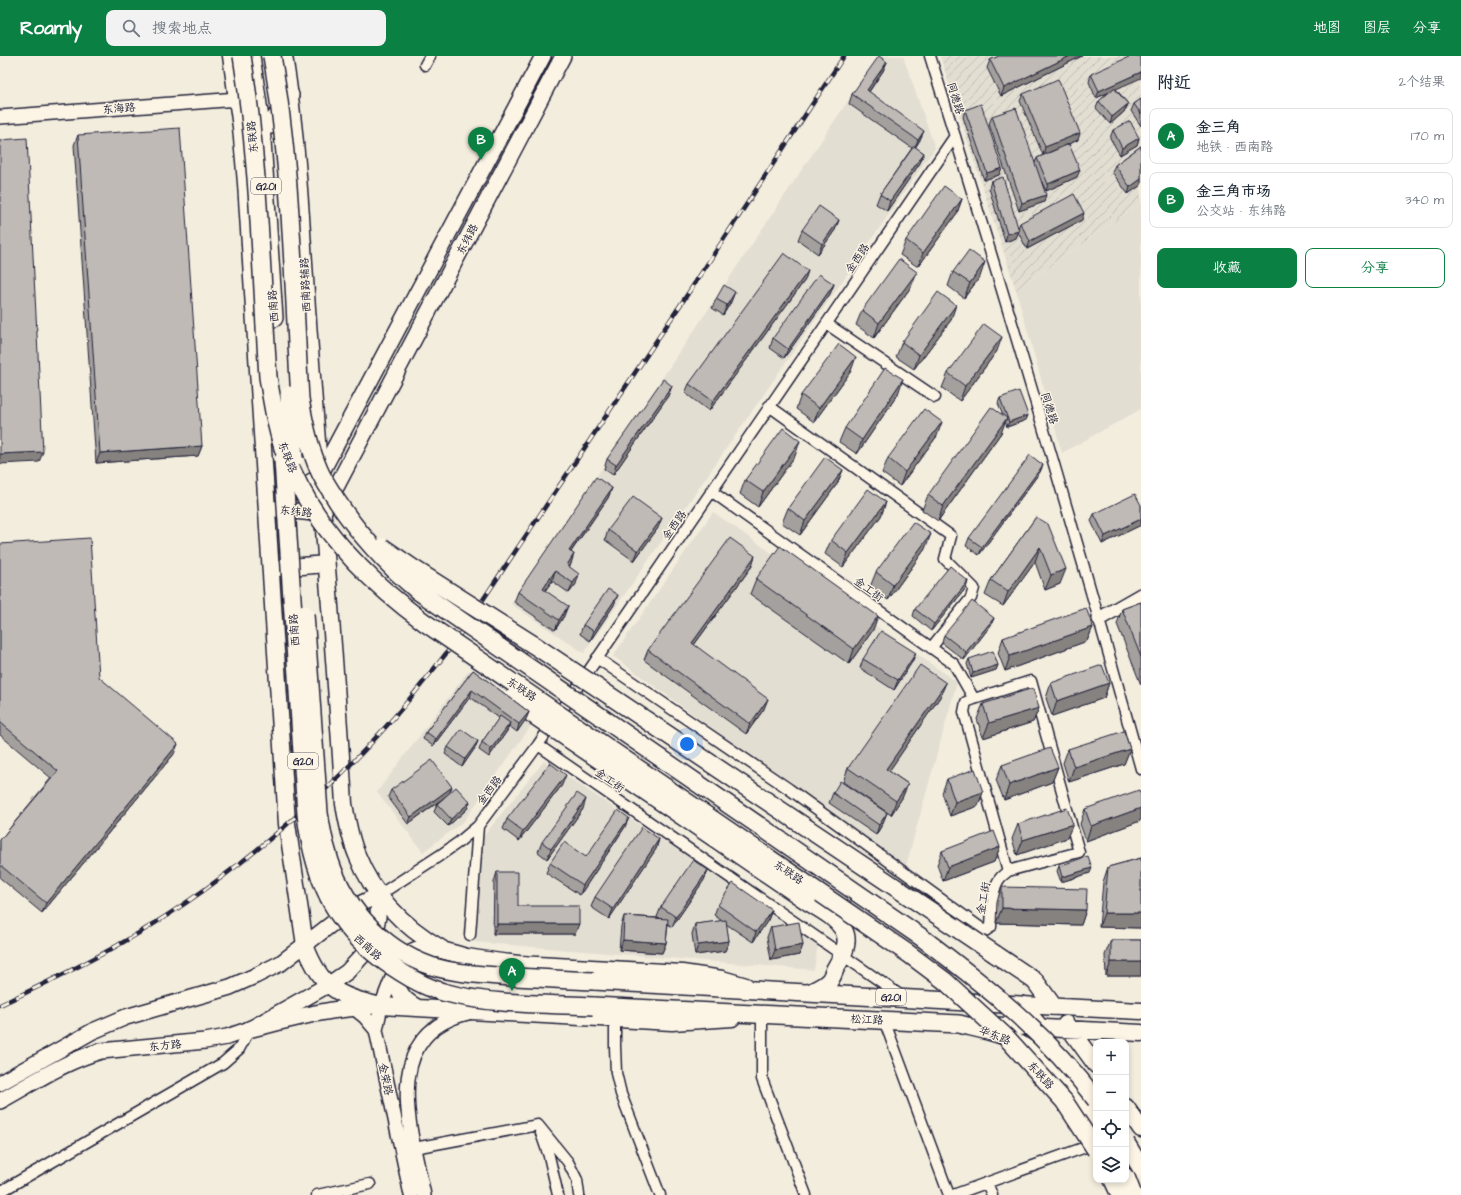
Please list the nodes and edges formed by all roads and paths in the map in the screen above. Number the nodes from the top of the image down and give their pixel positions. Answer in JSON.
{"nodes":[{"id":1,"x":232,"y":56,"type":"edge"},
{"id":2,"x":242,"y":56,"type":"edge"},
{"id":3,"x":251,"y":56,"type":"edge"},
{"id":4,"x":261,"y":56,"type":"edge"},
{"id":5,"x":272,"y":56,"type":"edge"},
{"id":6,"x":284,"y":56,"type":"edge"},
{"id":7,"x":543,"y":56,"type":"edge"},
{"id":8,"x":563,"y":56,"type":"edge"},
{"id":9,"x":930,"y":56,"type":"edge"},
{"id":10,"x":290,"y":95,"type":"junction"},
{"id":11,"x":238,"y":99,"type":"junction"},
{"id":12,"x":0,"y":117,"type":"edge"},
{"id":13,"x":271,"y":124,"type":"junction"},
{"id":14,"x":955,"y":136,"type":"junction"},
{"id":15,"x":279,"y":317,"type":"junction"},
{"id":16,"x":827,"y":324,"type":"junction"},
{"id":17,"x":936,"y":397,"type":"dead end"},
{"id":18,"x":769,"y":406,"type":"junction"},
{"id":19,"x":319,"y":477,"type":"junction"},
{"id":20,"x":711,"y":491,"type":"junction"},
{"id":21,"x":267,"y":508,"type":"junction"},
{"id":22,"x":322,"y":514,"type":"junction"},
{"id":23,"x":346,"y":515,"type":"junction"},
{"id":24,"x":326,"y":564,"type":"junction"},
{"id":25,"x":271,"y":568,"type":"junction"},
{"id":26,"x":1141,"y":595,"type":"edge"},
{"id":27,"x":398,"y":602,"type":"junction"},
{"id":28,"x":1099,"y":619,"type":"junction"},
{"id":29,"x":931,"y":648,"type":"junction"},
{"id":30,"x":596,"y":658,"type":"junction"},
{"id":31,"x":974,"y":699,"type":"junction"},
{"id":32,"x":538,"y":745,"type":"junction"},
{"id":33,"x":1141,"y":769,"type":"edge"},
{"id":34,"x":478,"y":826,"type":"junction"},
{"id":35,"x":1008,"y":871,"type":"junction"},
{"id":36,"x":379,"y":895,"type":"junction"},
{"id":37,"x":470,"y":935,"type":"dead end"},
{"id":38,"x":305,"y":945,"type":"junction"},
{"id":39,"x":442,"y":949,"type":"junction"},
{"id":40,"x":843,"y":955,"type":"junction"},
{"id":41,"x":397,"y":965,"type":"junction"},
{"id":42,"x":594,"y":981,"type":"joint"},
{"id":43,"x":328,"y":985,"type":"junction"},
{"id":44,"x":762,"y":990,"type":"junction"},
{"id":45,"x":809,"y":993,"type":"junction"},
{"id":46,"x":906,"y":998,"type":"junction"},
{"id":47,"x":1021,"y":1005,"type":"junction"},
{"id":48,"x":381,"y":1006,"type":"junction"},
{"id":49,"x":594,"y":1006,"type":"joint"},
{"id":50,"x":1053,"y":1006,"type":"junction"},
{"id":51,"x":353,"y":1007,"type":"junction"},
{"id":52,"x":418,"y":1008,"type":"junction"},
{"id":53,"x":475,"y":1011,"type":"junction"},
{"id":54,"x":1141,"y":1011,"type":"edge"},
{"id":55,"x":762,"y":1014,"type":"junction"},
{"id":56,"x":616,"y":1019,"type":"junction"},
{"id":57,"x":884,"y":1020,"type":"junction"},
{"id":58,"x":959,"y":1024,"type":"junction"},
{"id":59,"x":250,"y":1028,"type":"junction"},
{"id":60,"x":1041,"y":1028,"type":"junction"},
{"id":61,"x":376,"y":1030,"type":"junction"},
{"id":62,"x":1070,"y":1030,"type":"junction"},
{"id":63,"x":1141,"y":1033,"type":"edge"},
{"id":64,"x":1031,"y":1052,"type":"junction"},
{"id":65,"x":1093,"y":1061,"type":"edge"},
{"id":66,"x":0,"y":1083,"type":"edge"},
{"id":67,"x":1093,"y":1090,"type":"edge"},
{"id":68,"x":1093,"y":1096,"type":"edge"},
{"id":69,"x":0,"y":1101,"type":"edge"},
{"id":70,"x":1129,"y":1111,"type":"edge"},
{"id":71,"x":1093,"y":1115,"type":"edge"},
{"id":72,"x":538,"y":1125,"type":"junction"},
{"id":73,"x":1141,"y":1129,"type":"edge"},
{"id":74,"x":1093,"y":1143,"type":"edge"},
{"id":75,"x":1093,"y":1144,"type":"edge"},
{"id":76,"x":1128,"y":1147,"type":"edge"},
{"id":77,"x":1129,"y":1147,"type":"edge"},
{"id":78,"x":414,"y":1148,"type":"junction"},
{"id":79,"x":1093,"y":1148,"type":"edge"},
{"id":80,"x":1141,"y":1168,"type":"edge"},
{"id":81,"x":1141,"y":1175,"type":"edge"},
{"id":82,"x":987,"y":1183,"type":"junction"},
{"id":83,"x":1108,"y":1183,"type":"edge"},
{"id":84,"x":1114,"y":1183,"type":"edge"},
{"id":85,"x":1128,"y":1183,"type":"edge"},
{"id":86,"x":370,"y":1184,"type":"dead end"},
{"id":87,"x":0,"y":1192,"type":"edge"},
{"id":88,"x":317,"y":1195,"type":"edge"},
{"id":89,"x":411,"y":1195,"type":"edge"},
{"id":90,"x":424,"y":1195,"type":"edge"},
{"id":91,"x":558,"y":1195,"type":"edge"},
{"id":92,"x":580,"y":1195,"type":"edge"},
{"id":93,"x":660,"y":1195,"type":"edge"},
{"id":94,"x":806,"y":1195,"type":"edge"},
{"id":95,"x":948,"y":1195,"type":"edge"},
{"id":96,"x":953,"y":1195,"type":"edge"},
{"id":97,"x":992,"y":1195,"type":"edge"},
{"id":98,"x":1113,"y":1195,"type":"edge"},
{"id":99,"x":1120,"y":1195,"type":"edge"},
{"id":100,"x":1133,"y":1195,"type":"edge"}],
"edges":[{"from":1,"to":11,"type":"main road"},
{"from":2,"to":27,"type":"highway","name":"东联路","bridge":true},
{"from":3,"to":15,"type":"highway","name":"西南路","number":"G201"},
{"from":4,"to":13,"type":"highway","name":"西南路","number":"G201"},
{"from":5,"to":23,"type":"highway","name":"东联路","bridge":true},
{"from":6,"to":10,"type":"main road","name":"西南路辅路"},
{"from":7,"to":19,"type":"main road","name":"东纬路"},
{"from":8,"to":22,"type":"main road","name":"东纬路"},
{"from":9,"to":14,"type":"street","name":"同德路"},
{"from":10,"to":13,"type":"highway"},
{"from":10,"to":19,"type":"main road","name":"西南路辅路"},
{"from":11,"to":12,"type":"street","name":"东海路"},
{"from":11,"to":21,"type":"main road"},
{"from":13,"to":15,"type":"highway","name":"西南路","number":"G201"},
{"from":14,"to":16,"type":"street","name":"金西路"},
{"from":14,"to":28,"type":"street","name":"同德路"},
{"from":15,"to":42,"type":"highway","name":"西南路","number":"G201","bridge":true},
{"from":15,"to":49,"type":"highway","name":"西南路","number":"G201","bridge":true},
{"from":16,"to":17,"type":"street"},
{"from":16,"to":18,"type":"street","name":"金西路"},
{"from":18,"to":20,"type":"street","name":"金西路"},
{"from":18,"to":29,"type":"street"},
{"from":19,"to":21,"type":"main road","name":"东纬路"},
{"from":19,"to":22,"type":"main road","name":"西南路辅路"},
{"from":20,"to":29,"type":"street","name":"金工街"},
{"from":20,"to":30,"type":"street","name":"金西路"},
{"from":21,"to":22,"type":"main road","name":"东纬路"},
{"from":21,"to":25,"type":"main road","name":"西南路"},
{"from":22,"to":24,"type":"main road"},
{"from":23,"to":50,"type":"highway","bridge":true},
{"from":23,"to":68,"type":"highway","name":"东联路","bridge":true},
{"from":24,"to":25,"type":"main road"},
{"from":24,"to":36,"type":"main road"},
{"from":25,"to":38,"type":"main road","name":"西南路"},
{"from":26,"to":28,"type":"street"},
{"from":27,"to":40,"type":"highway","bridge":true},
{"from":27,"to":75,"type":"highway","name":"东联路","bridge":true},
{"from":28,"to":33,"type":"street","name":"同德路"},
{"from":29,"to":31,"type":"street","name":"金工街"},
{"from":30,"to":32,"type":"street","name":"金西路"},
{"from":30,"to":35,"type":"street","name":"金工街"},
{"from":31,"to":35,"type":"street"},
{"from":31,"to":35,"type":"street"},
{"from":32,"to":34,"type":"street","name":"金西路"},
{"from":32,"to":40,"type":"street","name":"金工街"},
{"from":34,"to":36,"type":"street","name":"金西路"},
{"from":34,"to":37,"type":"street"},
{"from":36,"to":38,"type":"main road"},
{"from":36,"to":39,"type":"main road"},
{"from":36,"to":43,"type":"main road","name":"东方路"},
{"from":38,"to":43,"type":"main road","name":"西南路"},
{"from":38,"to":66,"type":"main road"},
{"from":39,"to":41,"type":"main road"},
{"from":39,"to":44,"type":"main road"},
{"from":40,"to":45,"type":"highway"},
{"from":40,"to":46,"type":"street","name":"金工街"},
{"from":41,"to":48,"type":"street","name":"金荣路"},
{"from":41,"to":52,"type":"main road"},
{"from":42,"to":44,"type":"highway","name":"松江路","number":"G201"},
{"from":43,"to":48,"type":"main road","name":"西南路"},
{"from":43,"to":51,"type":"street"},
{"from":43,"to":59,"type":"main road","name":"东方路"},
{"from":44,"to":45,"type":"highway","name":"松江路","number":"G201"},
{"from":45,"to":46,"type":"highway","name":"松江路","number":"G201"},
{"from":46,"to":47,"type":"highway","name":"松江路","number":"G201"},
{"from":47,"to":50,"type":"main road","name":"松江路"},
{"from":47,"to":60,"type":"highway"},
{"from":48,"to":51,"type":"main road"},
{"from":48,"to":52,"type":"main road"},
{"from":48,"to":61,"type":"street","name":"金荣路"},
{"from":49,"to":55,"type":"highway","name":"松江路"},
{"from":50,"to":54,"type":"main road","name":"松江路"},
{"from":50,"to":62,"type":"main road"},
{"from":51,"to":59,"type":"main road"},
{"from":51,"to":61,"type":"street"},
{"from":52,"to":53,"type":"main road"},
{"from":53,"to":56,"type":"main road"},
{"from":53,"to":78,"type":"street","name":"金荣路"},
{"from":55,"to":56,"type":"main road"},
{"from":55,"to":57,"type":"highway","name":"松江路","number":"G201"},
{"from":55,"to":94,"type":"street"},
{"from":56,"to":93,"type":"street"},
{"from":57,"to":58,"type":"highway","name":"松江路","number":"G201"},
{"from":57,"to":95,"type":"street"},
{"from":58,"to":60,"type":"main road","name":"松江路"},
{"from":58,"to":64,"type":"highway","name":"华东路","number":"G201"},
{"from":59,"to":69,"type":"main road","name":"东方路"},
{"from":59,"to":87,"type":"street"},
{"from":60,"to":62,"type":"main road","name":"松江路"},
{"from":60,"to":67,"type":"highway"},
{"from":61,"to":89,"type":"street","name":"金荣路"},
{"from":62,"to":63,"type":"main road","name":"松江路"},
{"from":62,"to":65,"type":"main road"},
{"from":64,"to":71,"type":"highway","name":"华东路","number":"G201"},
{"from":64,"to":74,"type":"main road"},
{"from":70,"to":73,"type":"main road"},
{"from":72,"to":78,"type":"street"},
{"from":72,"to":91,"type":"street"},
{"from":72,"to":92,"type":"street"},
{"from":76,"to":81,"type":"highway"},
{"from":77,"to":80,"type":"highway","bridge":true},
{"from":78,"to":90,"type":"street","name":"金荣路"},
{"from":79,"to":82,"type":"street"},
{"from":82,"to":96,"type":"street"},
{"from":82,"to":97,"type":"street"},
{"from":83,"to":98,"type":"main road"},
{"from":84,"to":99,"type":"highway"},
{"from":85,"to":100,"type":"highway"},
{"from":86,"to":88,"type":"street"}]}
